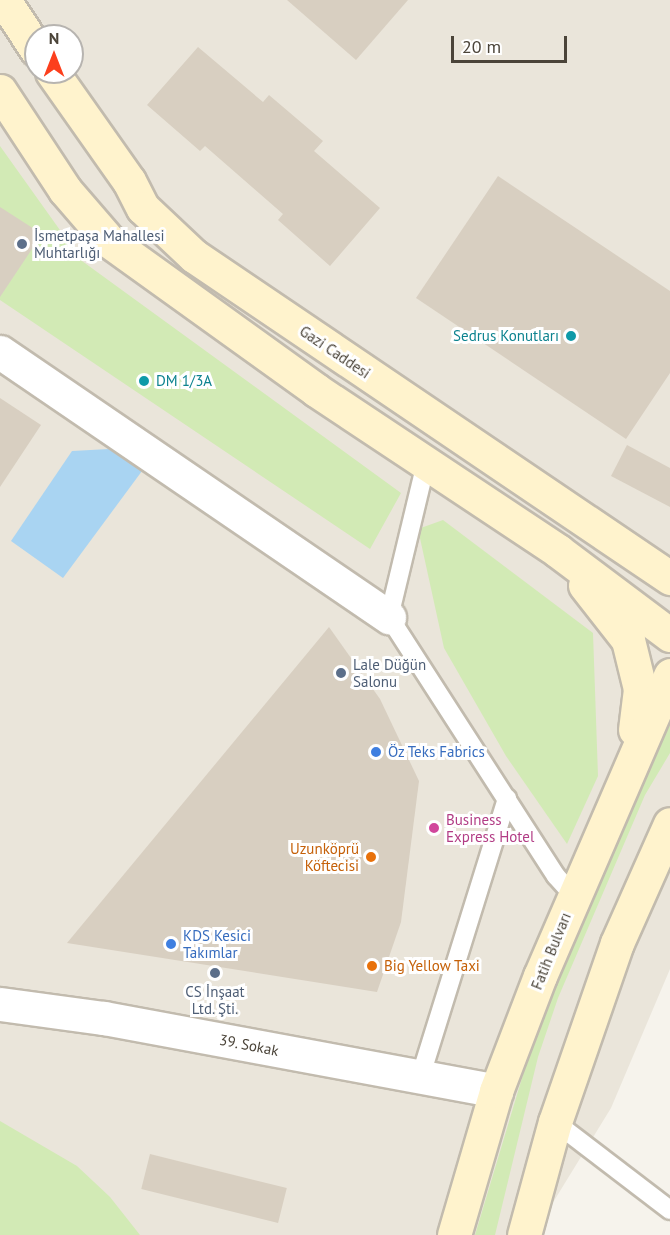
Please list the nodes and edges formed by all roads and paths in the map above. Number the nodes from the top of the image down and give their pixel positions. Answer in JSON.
{"nodes":[{"id":1,"x":3,"y":0,"type":"edge"},
{"id":2,"x":24,"y":31,"type":"edge"},
{"id":3,"x":60,"y":84,"type":"edge"},
{"id":4,"x":0,"y":91,"type":"edge"},
{"id":5,"x":0,"y":352,"type":"edge"},
{"id":6,"x":426,"y":463,"type":"junction"},
{"id":7,"x":558,"y":551,"type":"junction"},
{"id":8,"x":670,"y":578,"type":"edge"},
{"id":9,"x":389,"y":617,"type":"junction"},
{"id":10,"x":670,"y":635,"type":"edge"},
{"id":11,"x":670,"y":675,"type":"edge"},
{"id":12,"x":631,"y":760,"type":"junction"},
{"id":13,"x":507,"y":798,"type":"junction"},
{"id":14,"x":670,"y":824,"type":"edge"},
{"id":15,"x":573,"y":895,"type":"junction"},
{"id":16,"x":0,"y":1004,"type":"edge"},
{"id":17,"x":420,"y":1078,"type":"junction"},
{"id":18,"x":496,"y":1091,"type":"junction"},
{"id":19,"x":555,"y":1122,"type":"junction"},
{"id":20,"x":670,"y":1210,"type":"edge"},
{"id":21,"x":454,"y":1235,"type":"edge"},
{"id":22,"x":524,"y":1235,"type":"edge"}],
"edges":[{"from":1,"to":2,"type":"street"},
{"from":3,"to":8,"type":"street","name":"Gazi Caddesi"},
{"from":4,"to":6,"type":"street"},
{"from":5,"to":9,"type":"street"},
{"from":6,"to":7,"type":"street"},
{"from":6,"to":9,"type":"lane"},
{"from":7,"to":10,"type":"street"},
{"from":7,"to":12,"type":"street"},
{"from":9,"to":13,"type":"lane"},
{"from":11,"to":12,"type":"street","name":"Fatih Bulvarı"},
{"from":12,"to":15,"type":"street","name":"Fatih Bulvarı"},
{"from":13,"to":15,"type":"lane"},
{"from":13,"to":17,"type":"lane"},
{"from":14,"to":19,"type":"street"},
{"from":15,"to":18,"type":"street","name":"Fatih Bulvarı"},
{"from":16,"to":17,"type":"street","name":"39. Sokak"},
{"from":17,"to":18,"type":"street","name":"39. Sokak"},
{"from":18,"to":21,"type":"street","name":"Fatih Bulvarı"},
{"from":19,"to":20,"type":"lane"},
{"from":19,"to":22,"type":"street"}]}
